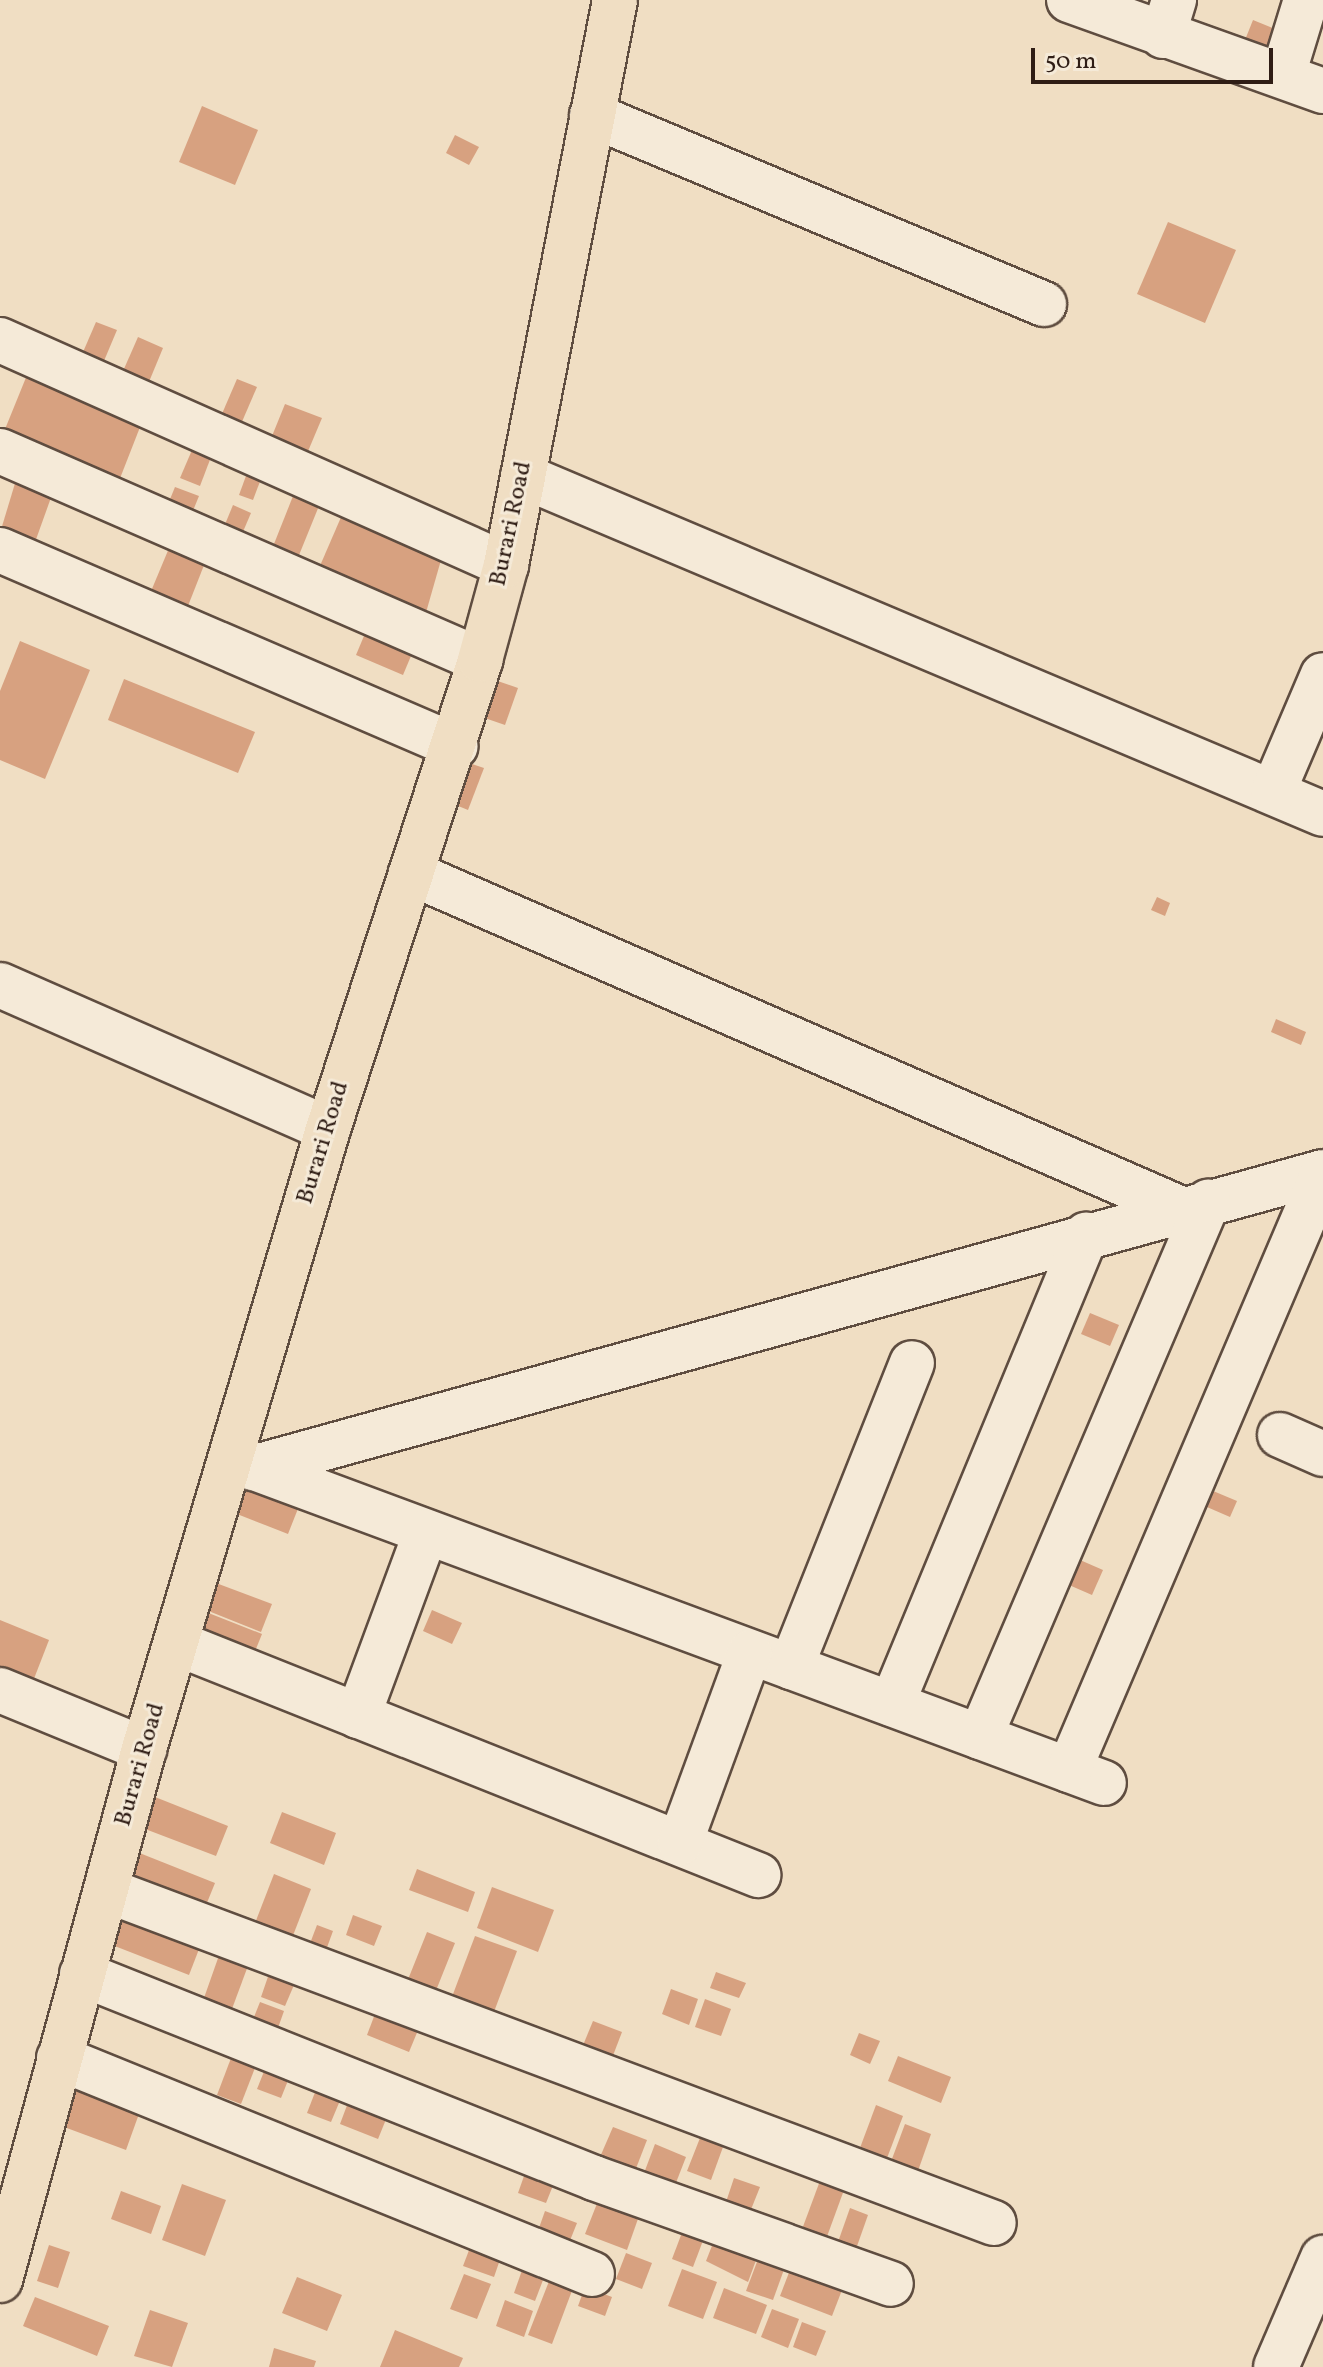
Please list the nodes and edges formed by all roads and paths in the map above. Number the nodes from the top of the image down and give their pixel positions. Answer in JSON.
{"nodes":[{"id":1,"x":615,"y":0,"type":"edge"},
{"id":2,"x":1069,"y":0,"type":"edge"},
{"id":3,"x":1306,"y":0,"type":"edge"},
{"id":4,"x":1168,"y":18,"type":"edge"},
{"id":5,"x":1283,"y":75,"type":"junction"},
{"id":6,"x":1323,"y":91,"type":"edge"},
{"id":7,"x":592,"y":115,"type":"junction"},
{"id":8,"x":1044,"y":304,"type":"dead end"},
{"id":9,"x":0,"y":340,"type":"edge"},
{"id":10,"x":0,"y":451,"type":"edge"},
{"id":11,"x":523,"y":476,"type":"junction"},
{"id":12,"x":0,"y":550,"type":"edge"},
{"id":13,"x":506,"y":565,"type":"junction"},
{"id":14,"x":480,"y":660,"type":"junction"},
{"id":15,"x":1323,"y":675,"type":"edge"},
{"id":16,"x":456,"y":746,"type":"junction"},
{"id":17,"x":1273,"y":792,"type":"junction"},
{"id":18,"x":1323,"y":814,"type":"edge"},
{"id":19,"x":411,"y":873,"type":"junction"},
{"id":20,"x":0,"y":985,"type":"edge"},
{"id":21,"x":328,"y":1129,"type":"junction"},
{"id":22,"x":1323,"y":1173,"type":"edge"},
{"id":23,"x":1195,"y":1205,"type":"junction"},
{"id":24,"x":1086,"y":1235,"type":"junction"},
{"id":25,"x":912,"y":1363,"type":"dead end"},
{"id":26,"x":1280,"y":1435,"type":"dead end"},
{"id":27,"x":1323,"y":1454,"type":"edge"},
{"id":28,"x":242,"y":1464,"type":"junction"},
{"id":29,"x":426,"y":1532,"type":"junction"},
{"id":30,"x":176,"y":1643,"type":"junction"},
{"id":31,"x":750,"y":1652,"type":"junction"},
{"id":32,"x":791,"y":1667,"type":"junction"},
{"id":33,"x":0,"y":1690,"type":"edge"},
{"id":34,"x":892,"y":1704,"type":"junction"},
{"id":35,"x":358,"y":1716,"type":"junction"},
{"id":36,"x":980,"y":1737,"type":"junction"},
{"id":37,"x":144,"y":1749,"type":"junction"},
{"id":38,"x":680,"y":1843,"type":"junction"},
{"id":39,"x":758,"y":1875,"type":"dead end"},
{"id":40,"x":106,"y":1890,"type":"junction"},
{"id":41,"x":82,"y":1974,"type":"junction"},
{"id":42,"x":59,"y":2058,"type":"junction"},
{"id":43,"x":994,"y":2223,"type":"dead end"},
{"id":44,"x":1323,"y":2258,"type":"edge"},
{"id":45,"x":592,"y":2274,"type":"dead end"},
{"id":46,"x":0,"y":2280,"type":"edge"},
{"id":47,"x":891,"y":2284,"type":"dead end"},
{"id":48,"x":1276,"y":2367,"type":"edge"}],
"edges":[{"from":1,"to":7,"type":"main road","name":"Burari Road"},
{"from":2,"to":4,"type":"street"},
{"from":3,"to":5,"type":"street"},
{"from":4,"to":5,"type":"street"},
{"from":5,"to":6,"type":"street"},
{"from":7,"to":8,"type":"street"},
{"from":7,"to":11,"type":"main road","name":"Burari Road"},
{"from":9,"to":13,"type":"street"},
{"from":10,"to":14,"type":"street"},
{"from":11,"to":13,"type":"main road","name":"Burari Road"},
{"from":11,"to":17,"type":"street"},
{"from":12,"to":16,"type":"street"},
{"from":13,"to":14,"type":"main road","name":"Burari Road"},
{"from":14,"to":16,"type":"main road","name":"Burari Road"},
{"from":15,"to":17,"type":"street"},
{"from":16,"to":19,"type":"main road","name":"Burari Road"},
{"from":17,"to":18,"type":"street"},
{"from":19,"to":21,"type":"main road","name":"Burari Road"},
{"from":19,"to":23,"type":"street"},
{"from":20,"to":21,"type":"street"},
{"from":21,"to":28,"type":"main road","name":"Burari Road"},
{"from":22,"to":23,"type":"street"},
{"from":22,"to":36,"type":"street"},
{"from":23,"to":24,"type":"street"},
{"from":23,"to":36,"type":"street"},
{"from":24,"to":28,"type":"street"},
{"from":24,"to":34,"type":"street"},
{"from":25,"to":32,"type":"street"},
{"from":26,"to":27,"type":"street"},
{"from":28,"to":29,"type":"street"},
{"from":28,"to":30,"type":"main road","name":"Burari Road"},
{"from":29,"to":31,"type":"street"},
{"from":29,"to":35,"type":"street"},
{"from":30,"to":35,"type":"street"},
{"from":30,"to":37,"type":"main road","name":"Burari Road"},
{"from":31,"to":32,"type":"street"},
{"from":31,"to":38,"type":"street"},
{"from":32,"to":34,"type":"street"},
{"from":33,"to":37,"type":"street"},
{"from":34,"to":36,"type":"street"},
{"from":35,"to":38,"type":"street"},
{"from":37,"to":40,"type":"main road","name":"Burari Road"},
{"from":38,"to":39,"type":"street"},
{"from":40,"to":41,"type":"main road","name":"Burari Road"},
{"from":40,"to":43,"type":"street"},
{"from":41,"to":42,"type":"main road","name":"Burari Road"},
{"from":41,"to":47,"type":"street"},
{"from":42,"to":45,"type":"street"},
{"from":42,"to":46,"type":"main road","name":"Burari Road"},
{"from":44,"to":48,"type":"street"}]}
